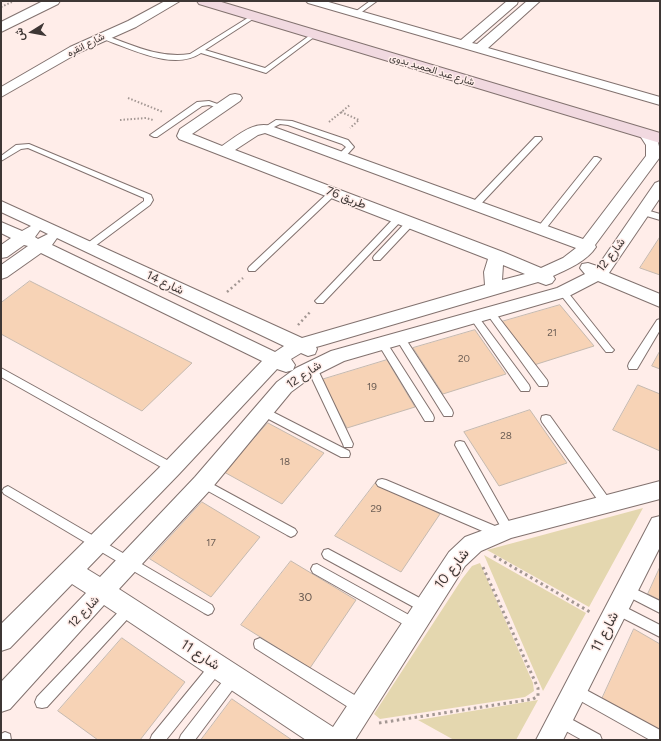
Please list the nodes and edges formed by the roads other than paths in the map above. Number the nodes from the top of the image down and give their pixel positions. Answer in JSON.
{"nodes":[{"id":1,"x":53,"y":1,"type":"edge"},
{"id":2,"x":174,"y":1,"type":"edge"},
{"id":3,"x":204,"y":1,"type":"edge"},
{"id":4,"x":312,"y":1,"type":"edge"},
{"id":5,"x":374,"y":1,"type":"edge"},
{"id":6,"x":514,"y":1,"type":"edge"},
{"id":7,"x":534,"y":1,"type":"edge"},
{"id":8,"x":256,"y":7,"type":"edge"},
{"id":9,"x":357,"y":14,"type":"junction"},
{"id":10,"x":317,"y":25,"type":"junction"},
{"id":11,"x":1,"y":28,"type":"edge"},
{"id":12,"x":102,"y":36,"type":"junction"},
{"id":13,"x":464,"y":44,"type":"junction"},
{"id":14,"x":480,"y":48,"type":"junction"},
{"id":15,"x":200,"y":51,"type":"junction"},
{"id":16,"x":1,"y":93,"type":"edge"},
{"id":17,"x":660,"y":101,"type":"edge"},
{"id":18,"x":229,"y":102,"type":"joint"},
{"id":19,"x":266,"y":129,"type":"junction"},
{"id":20,"x":154,"y":135,"type":"dead end"},
{"id":21,"x":653,"y":136,"type":"edge"},
{"id":22,"x":538,"y":139,"type":"dead end"},
{"id":23,"x":224,"y":151,"type":"junction"},
{"id":24,"x":341,"y":156,"type":"junction"},
{"id":25,"x":1,"y":159,"type":"edge"},
{"id":26,"x":597,"y":159,"type":"dead end"},
{"id":27,"x":660,"y":186,"type":"edge"},
{"id":28,"x":333,"y":193,"type":"junction"},
{"id":29,"x":475,"y":205,"type":"junction"},
{"id":30,"x":1,"y":206,"type":"edge"},
{"id":31,"x":651,"y":214,"type":"edge"},
{"id":32,"x":404,"y":221,"type":"junction"},
{"id":33,"x":41,"y":225,"type":"junction"},
{"id":34,"x":1,"y":227,"type":"edge"},
{"id":35,"x":541,"y":230,"type":"junction"},
{"id":36,"x":58,"y":232,"type":"junction"},
{"id":37,"x":23,"y":237,"type":"junction"},
{"id":38,"x":40,"y":246,"type":"junction"},
{"id":39,"x":88,"y":247,"type":"junction"},
{"id":40,"x":1,"y":253,"type":"edge"},
{"id":41,"x":580,"y":253,"type":"junction"},
{"id":42,"x":497,"y":256,"type":"junction"},
{"id":43,"x":377,"y":258,"type":"dead end"},
{"id":44,"x":252,"y":269,"type":"dead end"},
{"id":45,"x":1,"y":273,"type":"edge"},
{"id":46,"x":598,"y":274,"type":"junction"},
{"id":47,"x":541,"y":275,"type":"junction"},
{"id":48,"x":494,"y":289,"type":"junction"},
{"id":49,"x":563,"y":292,"type":"junction"},
{"id":50,"x":320,"y":301,"type":"dead end"},
{"id":51,"x":660,"y":301,"type":"edge"},
{"id":52,"x":482,"y":314,"type":"junction"},
{"id":53,"x":660,"y":322,"type":"edge"},
{"id":54,"x":391,"y":340,"type":"junction"},
{"id":55,"x":300,"y":346,"type":"junction"},
{"id":56,"x":609,"y":350,"type":"dead end"},
{"id":57,"x":275,"y":360,"type":"junction"},
{"id":58,"x":633,"y":366,"type":"dead end"},
{"id":59,"x":315,"y":367,"type":"junction"},
{"id":60,"x":1,"y":372,"type":"edge"},
{"id":61,"x":543,"y":383,"type":"dead end"},
{"id":62,"x":525,"y":388,"type":"dead end"},
{"id":63,"x":263,"y":411,"type":"junction"},
{"id":64,"x":448,"y":413,"type":"dead end"},
{"id":65,"x":429,"y":418,"type":"dead end"},
{"id":66,"x":546,"y":419,"type":"dead end"},
{"id":67,"x":460,"y":445,"type":"dead end"},
{"id":68,"x":172,"y":468,"type":"junction"},
{"id":69,"x":204,"y":483,"type":"junction"},
{"id":70,"x":382,"y":483,"type":"dead end"},
{"id":71,"x":660,"y":490,"type":"edge"},
{"id":72,"x":8,"y":491,"type":"dead end"},
{"id":73,"x":606,"y":503,"type":"junction"},
{"id":74,"x":660,"y":525,"type":"edge"},
{"id":75,"x":291,"y":532,"type":"dead end"},
{"id":76,"x":503,"y":532,"type":"junction"},
{"id":77,"x":97,"y":544,"type":"junction"},
{"id":78,"x":328,"y":554,"type":"dead end"},
{"id":79,"x":130,"y":563,"type":"junction"},
{"id":80,"x":317,"y":569,"type":"dead end"},
{"id":81,"x":70,"y":570,"type":"junction"},
{"id":82,"x":104,"y":592,"type":"junction"},
{"id":83,"x":618,"y":607,"type":"junction"},
{"id":84,"x":660,"y":607,"type":"edge"},
{"id":85,"x":129,"y":609,"type":"junction"},
{"id":86,"x":208,"y":609,"type":"dead end"},
{"id":87,"x":419,"y":615,"type":"junction"},
{"id":88,"x":660,"y":631,"type":"edge"},
{"id":89,"x":1,"y":640,"type":"edge"},
{"id":90,"x":260,"y":644,"type":"dead end"},
{"id":91,"x":226,"y":671,"type":"junction"},
{"id":92,"x":575,"y":690,"type":"junction"},
{"id":93,"x":1,"y":700,"type":"edge"},
{"id":94,"x":42,"y":702,"type":"dead end"},
{"id":95,"x":361,"y":707,"type":"junction"},
{"id":96,"x":555,"y":730,"type":"edge"},
{"id":97,"x":331,"y":737,"type":"edge"},
{"id":98,"x":660,"y":738,"type":"edge"},
{"id":99,"x":157,"y":740,"type":"edge"},
{"id":100,"x":186,"y":740,"type":"edge"},
{"id":101,"x":595,"y":740,"type":"edge"}],
"edges":[{"from":1,"to":11,"type":"street"},
{"from":2,"to":12,"type":"street","name":"شارع انقره"},
{"from":3,"to":8,"type":"main road","name":"شارع عبد الحميد بدوى"},
{"from":4,"to":9,"type":"street"},
{"from":5,"to":9,"type":"lane"},
{"from":6,"to":13,"type":"street"},
{"from":7,"to":14,"type":"street"},
{"from":8,"to":10,"type":"main road","name":"شارع عبد الحميد بدوى"},
{"from":8,"to":15,"type":"lane"},
{"from":9,"to":13,"type":"street"},
{"from":10,"to":15,"type":"lane"},
{"from":10,"to":21,"type":"main road","name":"شارع عبد الحميد بدوى"},
{"from":12,"to":15,"type":"lane"},
{"from":12,"to":16,"type":"street","name":"شارع انقره"},
{"from":13,"to":14,"type":"street"},
{"from":14,"to":17,"type":"street"},
{"from":18,"to":20,"type":"lane"},
{"from":18,"to":23,"type":"street","name":"طريق 76"},
{"from":19,"to":23,"type":"street"},
{"from":19,"to":24,"type":"street"},
{"from":19,"to":24,"type":"lane"},
{"from":21,"to":41,"type":"street","name":"شارع 12"},
{"from":22,"to":29,"type":"lane"},
{"from":23,"to":28,"type":"street","name":"طريق 76"},
{"from":24,"to":29,"type":"street"},
{"from":25,"to":39,"type":"lane"},
{"from":26,"to":35,"type":"lane"},
{"from":27,"to":31,"type":"street","name":"شارع 12"},
{"from":28,"to":32,"type":"street","name":"طريق 76"},
{"from":28,"to":44,"type":"lane"},
{"from":29,"to":35,"type":"street"},
{"from":30,"to":33,"type":"street","name":"شارع 14"},
{"from":31,"to":46,"type":"street","name":"شارع 12"},
{"from":32,"to":42,"type":"street","name":"طريق 76"},
{"from":32,"to":43,"type":"lane"},
{"from":32,"to":50,"type":"lane"},
{"from":33,"to":36,"type":"street","name":"شارع 14"},
{"from":33,"to":37,"type":"street"},
{"from":34,"to":37,"type":"street","name":"شارع 14"},
{"from":35,"to":41,"type":"street"},
{"from":36,"to":38,"type":"street"},
{"from":36,"to":39,"type":"street","name":"شارع 14"},
{"from":37,"to":38,"type":"street","name":"شارع 14"},
{"from":37,"to":40,"type":"street"},
{"from":38,"to":45,"type":"street"},
{"from":38,"to":57,"type":"street","name":"شارع 14"},
{"from":39,"to":55,"type":"street","name":"شارع 14"},
{"from":41,"to":46,"type":"street"},
{"from":41,"to":47,"type":"street","name":"شارع 12"},
{"from":42,"to":47,"type":"street","name":"طريق 76"},
{"from":42,"to":48,"type":"street"},
{"from":46,"to":49,"type":"street","name":"شارع 12"},
{"from":46,"to":51,"type":"street"},
{"from":47,"to":48,"type":"street","name":"شارع 12"},
{"from":47,"to":49,"type":"street","name":"طريق 76"},
{"from":48,"to":55,"type":"street","name":"شارع 12"},
{"from":49,"to":52,"type":"street","name":"شارع 12"},
{"from":49,"to":56,"type":"lane"},
{"from":52,"to":54,"type":"street","name":"شارع 12"},
{"from":52,"to":61,"type":"lane"},
{"from":52,"to":62,"type":"lane"},
{"from":53,"to":58,"type":"lane"},
{"from":54,"to":59,"type":"street","name":"شارع 12"},
{"from":54,"to":64,"type":"lane"},
{"from":54,"to":65,"type":"lane"},
{"from":55,"to":57,"type":"street","name":"شارع 12"},
{"from":55,"to":59,"type":"street","name":"شارع 14"},
{"from":57,"to":59,"type":"street","name":"شارع 14"},
{"from":57,"to":68,"type":"street","name":"شارع 12"},
{"from":59,"to":63,"type":"street","name":"شارع 12"},
{"from":59,"to":63,"type":"lane"},
{"from":60,"to":68,"type":"lane"},
{"from":63,"to":69,"type":"street","name":"شارع 12"},
{"from":66,"to":73,"type":"lane"},
{"from":67,"to":76,"type":"lane"},
{"from":68,"to":77,"type":"street","name":"شارع 12"},
{"from":69,"to":75,"type":"lane"},
{"from":69,"to":79,"type":"street","name":"شارع 12"},
{"from":70,"to":76,"type":"lane"},
{"from":71,"to":73,"type":"street","name":"شارع 10"},
{"from":72,"to":77,"type":"lane"},
{"from":73,"to":76,"type":"street","name":"شارع 10"},
{"from":74,"to":83,"type":"street","name":"شارع 11"},
{"from":76,"to":87,"type":"street","name":"شارع 10"},
{"from":77,"to":79,"type":"lane"},
{"from":77,"to":81,"type":"street","name":"شارع 12"},
{"from":78,"to":87,"type":"lane"},
{"from":79,"to":82,"type":"street","name":"شارع 12"},
{"from":79,"to":86,"type":"lane"},
{"from":80,"to":87,"type":"lane"},
{"from":81,"to":82,"type":"street","name":"شارع 11"},
{"from":81,"to":89,"type":"street","name":"شارع 12"},
{"from":82,"to":85,"type":"street","name":"شارع 11"},
{"from":82,"to":93,"type":"street","name":"شارع 12"},
{"from":83,"to":84,"type":"lane"},
{"from":83,"to":88,"type":"lane"},
{"from":83,"to":92,"type":"street","name":"شارع 11"},
{"from":85,"to":91,"type":"street","name":"شارع 11"},
{"from":85,"to":94,"type":"lane"},
{"from":87,"to":95,"type":"street","name":"شارع 10"},
{"from":90,"to":95,"type":"lane"},
{"from":91,"to":97,"type":"street","name":"شارع 11"},
{"from":91,"to":99,"type":"lane"},
{"from":91,"to":100,"type":"lane"},
{"from":92,"to":96,"type":"street","name":"شارع 11"},
{"from":92,"to":98,"type":"lane"},
{"from":95,"to":97,"type":"street","name":"شارع 10"},
{"from":96,"to":101,"type":"lane"}]}
